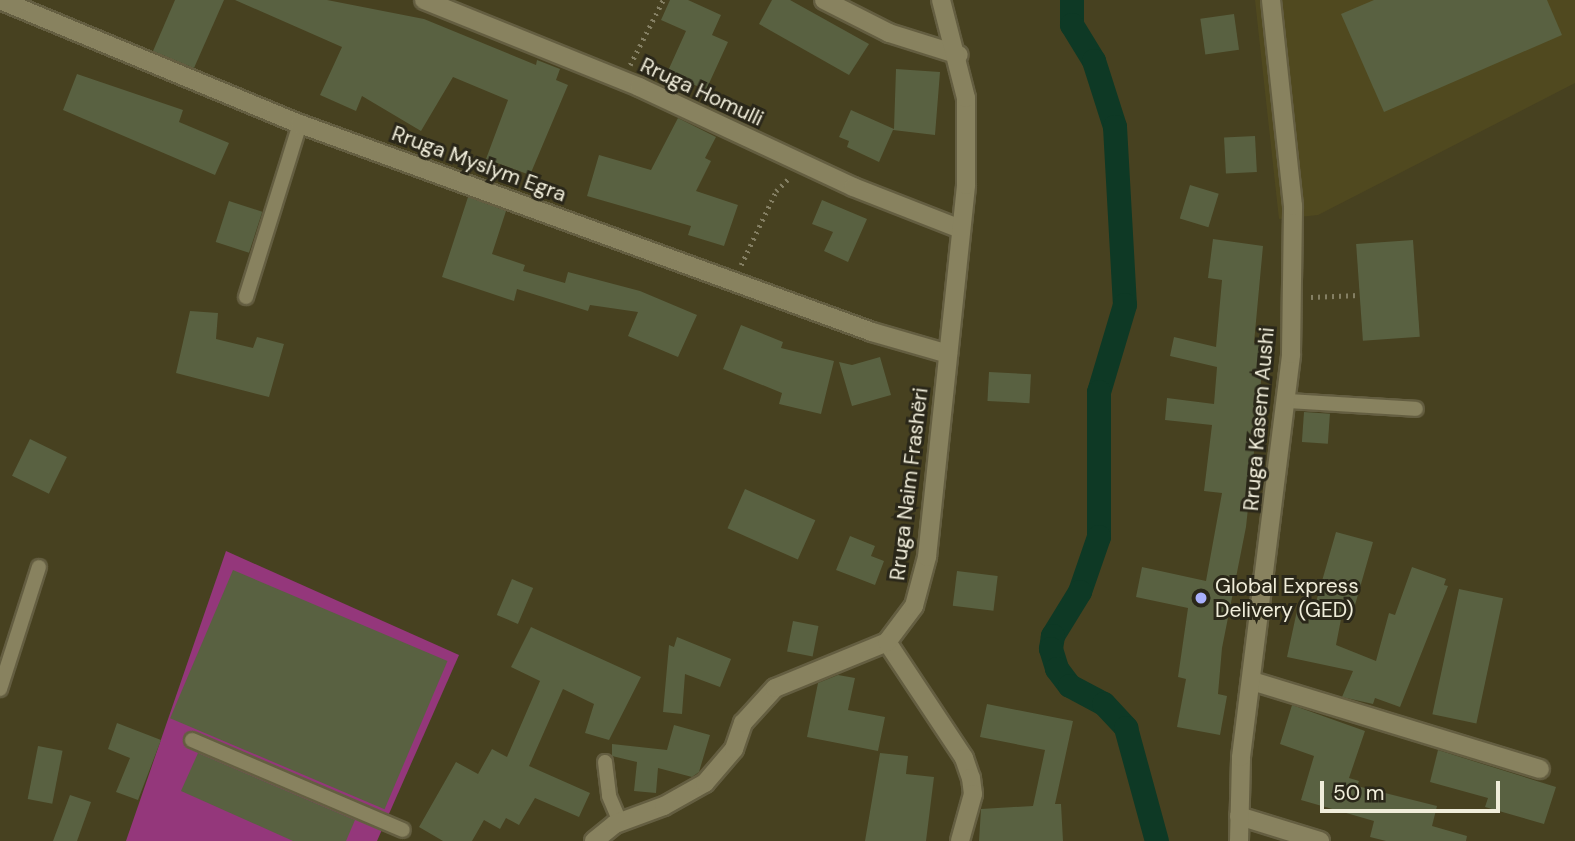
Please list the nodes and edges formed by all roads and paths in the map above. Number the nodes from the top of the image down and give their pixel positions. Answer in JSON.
{"nodes":[{"id":1,"x":424,"y":0,"type":"edge"},
{"id":2,"x":663,"y":0,"type":"edge"},
{"id":3,"x":824,"y":0,"type":"edge"},
{"id":4,"x":941,"y":0,"type":"edge"},
{"id":5,"x":1271,"y":0,"type":"edge"},
{"id":6,"x":0,"y":1,"type":"edge"},
{"id":7,"x":959,"y":55,"type":"junction"},
{"id":8,"x":622,"y":80,"type":"junction"},
{"id":9,"x":300,"y":124,"type":"junction"},
{"id":10,"x":802,"y":163,"type":"junction"},
{"id":11,"x":960,"y":229,"type":"junction"},
{"id":12,"x":736,"y":279,"type":"junction"},
{"id":13,"x":1359,"y":295,"type":"dead end"},
{"id":14,"x":246,"y":296,"type":"dead end"},
{"id":15,"x":1324,"y":297,"type":"dead end"},
{"id":16,"x":948,"y":354,"type":"junction"},
{"id":17,"x":1287,"y":401,"type":"junction"},
{"id":18,"x":1416,"y":409,"type":"dead end"},
{"id":19,"x":39,"y":567,"type":"dead end"},
{"id":20,"x":887,"y":642,"type":"junction"},
{"id":21,"x":1252,"y":681,"type":"junction"},
{"id":22,"x":0,"y":689,"type":"edge"},
{"id":23,"x":192,"y":740,"type":"dead end"},
{"id":24,"x":605,"y":762,"type":"dead end"},
{"id":25,"x":1540,"y":769,"type":"dead end"},
{"id":26,"x":1239,"y":816,"type":"junction"},
{"id":27,"x":620,"y":822,"type":"junction"},
{"id":28,"x":403,"y":831,"type":"dead end"},
{"id":29,"x":594,"y":841,"type":"edge"},
{"id":30,"x":960,"y":841,"type":"edge"},
{"id":31,"x":1239,"y":841,"type":"edge"},
{"id":32,"x":1320,"y":841,"type":"edge"}],
"edges":[{"from":1,"to":8,"type":"street","name":"Rruga Homulli"},
{"from":2,"to":8,"type":"path"},
{"from":3,"to":7,"type":"street"},
{"from":4,"to":7,"type":"street","name":"Rruga Naim Frashëri"},
{"from":5,"to":17,"type":"street","name":"Rruga Kasem Aushi"},
{"from":6,"to":9,"type":"street","name":"Rruga Myslym Egra"},
{"from":7,"to":11,"type":"street","name":"Rruga Naim Frashëri"},
{"from":8,"to":10,"type":"street","name":"Rruga Homulli"},
{"from":9,"to":12,"type":"street","name":"Rruga Myslym Egra"},
{"from":9,"to":14,"type":"lane"},
{"from":10,"to":11,"type":"street","name":"Rruga Homulli"},
{"from":10,"to":12,"type":"path"},
{"from":11,"to":16,"type":"street","name":"Rruga Naim Frashëri"},
{"from":12,"to":16,"type":"street","name":"Rruga Myslym Egra"},
{"from":13,"to":15,"type":"path"},
{"from":16,"to":20,"type":"street","name":"Rruga Naim Frashëri"},
{"from":17,"to":18,"type":"lane"},
{"from":17,"to":21,"type":"street","name":"Rruga Kasem Aushi"},
{"from":19,"to":22,"type":"lane"},
{"from":20,"to":27,"type":"street"},
{"from":20,"to":30,"type":"street"},
{"from":21,"to":25,"type":"street"},
{"from":21,"to":26,"type":"street","name":"Rruga Kasem Aushi"},
{"from":23,"to":28,"type":"lane"},
{"from":24,"to":27,"type":"lane"},
{"from":26,"to":31,"type":"street","name":"Rruga Kasem Aushi"},
{"from":26,"to":32,"type":"street"},
{"from":27,"to":29,"type":"street"}]}
